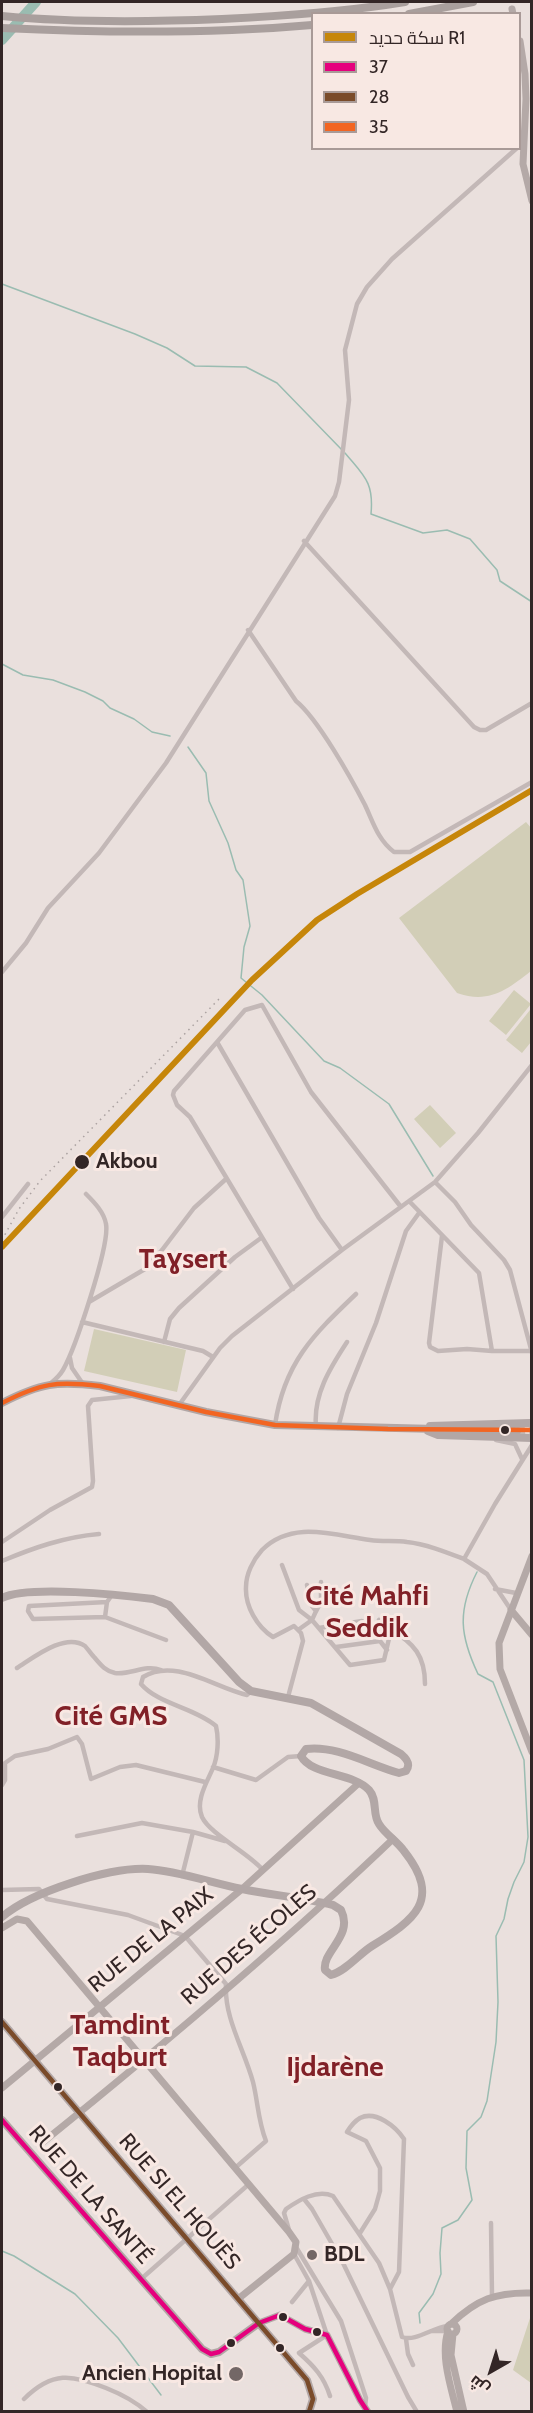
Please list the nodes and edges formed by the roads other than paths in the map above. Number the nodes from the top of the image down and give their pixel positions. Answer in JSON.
{"nodes":[{"id":1,"x":405,"y":2,"type":"edge"},
{"id":2,"x":473,"y":2,"type":"edge"},
{"id":3,"x":311,"y":12,"type":"edge"},
{"id":4,"x":316,"y":12,"type":"edge"},
{"id":5,"x":420,"y":12,"type":"edge"},
{"id":6,"x":2,"y":15,"type":"edge"},
{"id":7,"x":311,"y":26,"type":"edge"},
{"id":8,"x":2,"y":28,"type":"edge"},
{"id":9,"x":521,"y":53,"type":"edge"},
{"id":10,"x":521,"y":136,"type":"edge"},
{"id":11,"x":515,"y":150,"type":"edge"},
{"id":12,"x":521,"y":150,"type":"edge"},
{"id":13,"x":531,"y":201,"type":"edge"},
{"id":14,"x":304,"y":541,"type":"junction"},
{"id":15,"x":248,"y":630,"type":"junction"},
{"id":16,"x":531,"y":703,"type":"edge"},
{"id":17,"x":531,"y":782,"type":"edge"},
{"id":18,"x":2,"y":972,"type":"edge"},
{"id":19,"x":217,"y":1042,"type":"junction"},
{"id":20,"x":531,"y":1065,"type":"edge"},
{"id":21,"x":226,"y":1179,"type":"junction"},
{"id":22,"x":435,"y":1182,"type":"junction"},
{"id":23,"x":28,"y":1184,"type":"dead end"},
{"id":24,"x":86,"y":1194,"type":"dead end"},
{"id":25,"x":409,"y":1201,"type":"junction"},
{"id":26,"x":401,"y":1207,"type":"junction"},
{"id":27,"x":419,"y":1213,"type":"junction"},
{"id":28,"x":2,"y":1217,"type":"edge"},
{"id":29,"x":442,"y":1236,"type":"junction"},
{"id":30,"x":261,"y":1238,"type":"junction"},
{"id":31,"x":342,"y":1250,"type":"junction"},
{"id":32,"x":293,"y":1289,"type":"junction"},
{"id":33,"x":356,"y":1294,"type":"dead end"},
{"id":34,"x":88,"y":1302,"type":"junction"},
{"id":35,"x":82,"y":1322,"type":"junction"},
{"id":36,"x":164,"y":1342,"type":"junction"},
{"id":37,"x":347,"y":1342,"type":"dead end"},
{"id":38,"x":492,"y":1351,"type":"junction"},
{"id":39,"x":531,"y":1352,"type":"edge"},
{"id":40,"x":70,"y":1358,"type":"junction"},
{"id":41,"x":213,"y":1358,"type":"junction"},
{"id":42,"x":51,"y":1383,"type":"junction"},
{"id":43,"x":83,"y":1384,"type":"junction"},
{"id":44,"x":137,"y":1395,"type":"junction"},
{"id":45,"x":2,"y":1403,"type":"edge"},
{"id":46,"x":179,"y":1405,"type":"junction"},
{"id":47,"x":531,"y":1423,"type":"edge"},
{"id":48,"x":275,"y":1425,"type":"junction"},
{"id":49,"x":316,"y":1427,"type":"junction"},
{"id":50,"x":338,"y":1428,"type":"junction"},
{"id":51,"x":424,"y":1429,"type":"junction"},
{"id":52,"x":517,"y":1431,"type":"tunnel mouth"},
{"id":53,"x":476,"y":1436,"type":"junction"},
{"id":54,"x":531,"y":1442,"type":"edge"},
{"id":55,"x":522,"y":1459,"type":"junction"},
{"id":56,"x":99,"y":1534,"type":"dead end"},
{"id":57,"x":2,"y":1542,"type":"edge"},
{"id":58,"x":531,"y":1556,"type":"edge"},
{"id":59,"x":464,"y":1559,"type":"junction"},
{"id":60,"x":2,"y":1561,"type":"edge"},
{"id":61,"x":282,"y":1565,"type":"dead end"},
{"id":62,"x":530,"y":1568,"type":"edge"},
{"id":63,"x":321,"y":1582,"type":"dead end"},
{"id":64,"x":307,"y":1585,"type":"dead end"},
{"id":65,"x":338,"y":1585,"type":"dead end"},
{"id":66,"x":495,"y":1589,"type":"junction"},
{"id":67,"x":336,"y":1592,"type":"junction"},
{"id":68,"x":516,"y":1593,"type":"junction"},
{"id":69,"x":347,"y":1595,"type":"dead end"},
{"id":70,"x":2,"y":1598,"type":"edge"},
{"id":71,"x":110,"y":1598,"type":"junction"},
{"id":72,"x":321,"y":1602,"type":"junction"},
{"id":73,"x":510,"y":1610,"type":"junction"},
{"id":74,"x":316,"y":1611,"type":"junction"},
{"id":75,"x":105,"y":1617,"type":"junction"},
{"id":76,"x":312,"y":1620,"type":"junction"},
{"id":77,"x":379,"y":1620,"type":"dead end"},
{"id":78,"x":319,"y":1628,"type":"junction"},
{"id":79,"x":298,"y":1630,"type":"junction"},
{"id":80,"x":391,"y":1630,"type":"junction"},
{"id":81,"x":531,"y":1635,"type":"edge"},
{"id":82,"x":166,"y":1640,"type":"dead end"},
{"id":83,"x":380,"y":1641,"type":"junction"},
{"id":84,"x":336,"y":1647,"type":"junction"},
{"id":85,"x":387,"y":1650,"type":"junction"},
{"id":86,"x":17,"y":1668,"type":"dead end"},
{"id":87,"x":161,"y":1670,"type":"junction"},
{"id":88,"x":425,"y":1684,"type":"dead end"},
{"id":89,"x":252,"y":1691,"type":"junction"},
{"id":90,"x":288,"y":1697,"type":"junction"},
{"id":91,"x":531,"y":1730,"type":"edge"},
{"id":92,"x":525,"y":1737,"type":"junction"},
{"id":93,"x":531,"y":1752,"type":"edge"},
{"id":94,"x":301,"y":1756,"type":"junction"},
{"id":95,"x":213,"y":1767,"type":"junction"},
{"id":96,"x":205,"y":1782,"type":"junction"},
{"id":97,"x":359,"y":1783,"type":"junction"},
{"id":98,"x":2,"y":1785,"type":"edge"},
{"id":99,"x":193,"y":1832,"type":"junction"},
{"id":100,"x":77,"y":1836,"type":"dead end"},
{"id":101,"x":393,"y":1839,"type":"junction"},
{"id":102,"x":225,"y":1841,"type":"junction"},
{"id":103,"x":262,"y":1869,"type":"junction"},
{"id":104,"x":182,"y":1876,"type":"junction"},
{"id":105,"x":242,"y":1889,"type":"junction"},
{"id":106,"x":2,"y":1890,"type":"edge"},
{"id":107,"x":41,"y":1891,"type":"junction"},
{"id":108,"x":326,"y":1903,"type":"junction"},
{"id":109,"x":2,"y":1917,"type":"edge"},
{"id":110,"x":2,"y":1928,"type":"edge"},
{"id":111,"x":185,"y":1936,"type":"junction"},
{"id":112,"x":226,"y":1989,"type":"junction"},
{"id":113,"x":99,"y":2006,"type":"junction"},
{"id":114,"x":2,"y":2022,"type":"edge"},
{"id":115,"x":144,"y":2059,"type":"junction"},
{"id":116,"x":34,"y":2061,"type":"junction"},
{"id":117,"x":2,"y":2088,"type":"edge"},
{"id":118,"x":79,"y":2113,"type":"junction"},
{"id":119,"x":2,"y":2120,"type":"edge"},
{"id":120,"x":42,"y":2143,"type":"dead end"},
{"id":121,"x":235,"y":2168,"type":"junction"},
{"id":122,"x":249,"y":2184,"type":"junction"},
{"id":123,"x":304,"y":2199,"type":"junction"},
{"id":124,"x":491,"y":2223,"type":"dead end"},
{"id":125,"x":289,"y":2232,"type":"junction"},
{"id":126,"x":360,"y":2233,"type":"junction"},
{"id":127,"x":186,"y":2238,"type":"junction"},
{"id":128,"x":295,"y":2251,"type":"junction"},
{"id":129,"x":140,"y":2280,"type":"junction"},
{"id":130,"x":309,"y":2281,"type":"junction"},
{"id":131,"x":390,"y":2289,"type":"junction"},
{"id":132,"x":531,"y":2294,"type":"edge"},
{"id":133,"x":492,"y":2296,"type":"junction"},
{"id":134,"x":238,"y":2299,"type":"junction"},
{"id":135,"x":292,"y":2302,"type":"dead end"},
{"id":136,"x":259,"y":2323,"type":"junction"},
{"id":137,"x":451,"y":2329,"type":"junction"},
{"id":138,"x":327,"y":2335,"type":"junction"},
{"id":139,"x":406,"y":2339,"type":"junction"},
{"id":140,"x":413,"y":2365,"type":"dead end"},
{"id":141,"x":330,"y":2396,"type":"dead end"},
{"id":142,"x":24,"y":2399,"type":"dead end"},
{"id":143,"x":367,"y":2409,"type":"edge"},
{"id":144,"x":147,"y":2412,"type":"edge"},
{"id":145,"x":310,"y":2412,"type":"edge"},
{"id":146,"x":417,"y":2412,"type":"edge"},
{"id":147,"x":457,"y":2412,"type":"edge"},
{"id":148,"x":464,"y":2412,"type":"edge"}],
"edges":[{"from":1,"to":4,"type":"highway"},
{"from":2,"to":5,"type":"highway"},
{"from":3,"to":6,"type":"highway"},
{"from":7,"to":8,"type":"highway"},
{"from":9,"to":10,"type":"street"},
{"from":11,"to":14,"type":"street"},
{"from":12,"to":13,"type":"street"},
{"from":14,"to":15,"type":"street"},
{"from":14,"to":16,"type":"street"},
{"from":15,"to":17,"type":"street"},
{"from":15,"to":18,"type":"street"},
{"from":19,"to":21,"type":"street"},
{"from":19,"to":26,"type":"street"},
{"from":19,"to":31,"type":"street"},
{"from":20,"to":22,"type":"street"},
{"from":21,"to":30,"type":"street"},
{"from":21,"to":34,"type":"street"},
{"from":22,"to":25,"type":"street"},
{"from":22,"to":39,"type":"street"},
{"from":23,"to":28,"type":"street"},
{"from":24,"to":34,"type":"street"},
{"from":25,"to":26,"type":"street"},
{"from":25,"to":27,"type":"street"},
{"from":26,"to":31,"type":"street"},
{"from":27,"to":29,"type":"street"},
{"from":27,"to":50,"type":"street"},
{"from":29,"to":38,"type":"street"},
{"from":29,"to":38,"type":"street"},
{"from":30,"to":32,"type":"street"},
{"from":30,"to":36,"type":"street"},
{"from":31,"to":32,"type":"street"},
{"from":32,"to":41,"type":"street"},
{"from":33,"to":48,"type":"street"},
{"from":34,"to":35,"type":"street"},
{"from":35,"to":36,"type":"street"},
{"from":35,"to":40,"type":"street"},
{"from":36,"to":41,"type":"street"},
{"from":37,"to":49,"type":"street"},
{"from":38,"to":39,"type":"street"},
{"from":40,"to":42,"type":"street"},
{"from":40,"to":43,"type":"street"},
{"from":41,"to":46,"type":"street"},
{"from":42,"to":43,"type":"main road"},
{"from":42,"to":45,"type":"main road"},
{"from":43,"to":44,"type":"main road"},
{"from":44,"to":46,"type":"main road"},
{"from":44,"to":57,"type":"street"},
{"from":46,"to":48,"type":"main road"},
{"from":47,"to":51,"type":"main road"},
{"from":47,"to":54,"type":"main road"},
{"from":48,"to":49,"type":"main road"},
{"from":49,"to":50,"type":"main road"},
{"from":50,"to":51,"type":"main road"},
{"from":51,"to":52,"type":"main road"},
{"from":51,"to":53,"type":"main road"},
{"from":53,"to":54,"type":"main road"},
{"from":53,"to":55,"type":"street"},
{"from":54,"to":55,"type":"street"},
{"from":55,"to":59,"type":"street"},
{"from":56,"to":60,"type":"street"},
{"from":58,"to":62,"type":"street"},
{"from":59,"to":66,"type":"street"},
{"from":59,"to":79,"type":"street"},
{"from":61,"to":76,"type":"street"},
{"from":62,"to":68,"type":"street"},
{"from":63,"to":72,"type":"street"},
{"from":64,"to":74,"type":"street"},
{"from":65,"to":67,"type":"street"},
{"from":66,"to":68,"type":"street"},
{"from":66,"to":73,"type":"street"},
{"from":67,"to":69,"type":"street"},
{"from":67,"to":72,"type":"street"},
{"from":68,"to":73,"type":"street"},
{"from":70,"to":71,"type":"main road"},
{"from":71,"to":75,"type":"street"},
{"from":71,"to":75,"type":"street"},
{"from":71,"to":89,"type":"main road"},
{"from":72,"to":74,"type":"street"},
{"from":73,"to":81,"type":"street"},
{"from":73,"to":92,"type":"street"},
{"from":74,"to":76,"type":"street"},
{"from":75,"to":82,"type":"street"},
{"from":76,"to":78,"type":"street"},
{"from":76,"to":79,"type":"street"},
{"from":77,"to":80,"type":"street"},
{"from":78,"to":83,"type":"street"},
{"from":78,"to":84,"type":"street"},
{"from":79,"to":90,"type":"street"},
{"from":80,"to":85,"type":"street"},
{"from":80,"to":88,"type":"street"},
{"from":83,"to":84,"type":"street"},
{"from":83,"to":85,"type":"street"},
{"from":84,"to":85,"type":"street"},
{"from":86,"to":87,"type":"street"},
{"from":87,"to":89,"type":"street"},
{"from":87,"to":95,"type":"street"},
{"from":89,"to":90,"type":"main road"},
{"from":90,"to":94,"type":"main road"},
{"from":91,"to":92,"type":"street"},
{"from":92,"to":93,"type":"street"},
{"from":94,"to":95,"type":"street"},
{"from":94,"to":97,"type":"main road"},
{"from":95,"to":96,"type":"street"},
{"from":96,"to":98,"type":"street"},
{"from":96,"to":102,"type":"street"},
{"from":97,"to":101,"type":"main road"},
{"from":97,"to":103,"type":"street","name":"RUE DE LA PAIX"},
{"from":99,"to":100,"type":"street"},
{"from":99,"to":102,"type":"street"},
{"from":99,"to":104,"type":"street"},
{"from":101,"to":108,"type":"street","name":"RUE DES ÉCOLES"},
{"from":101,"to":108,"type":"main road"},
{"from":102,"to":103,"type":"street"},
{"from":103,"to":105,"type":"street","name":"RUE DE LA PAIX"},
{"from":104,"to":105,"type":"main road"},
{"from":104,"to":107,"type":"main road"},
{"from":105,"to":108,"type":"main road"},
{"from":105,"to":111,"type":"street","name":"RUE DE LA PAIX"},
{"from":106,"to":107,"type":"street"},
{"from":107,"to":109,"type":"main road"},
{"from":107,"to":111,"type":"street"},
{"from":108,"to":112,"type":"street","name":"RUE DES ÉCOLES"},
{"from":110,"to":113,"type":"street"},
{"from":111,"to":112,"type":"street"},
{"from":111,"to":113,"type":"street","name":"RUE DE LA PAIX"},
{"from":112,"to":115,"type":"street","name":"RUE DES ÉCOLES"},
{"from":112,"to":121,"type":"street"},
{"from":113,"to":115,"type":"street"},
{"from":113,"to":116,"type":"street","name":"RUE DE LA PAIX"},
{"from":114,"to":116,"type":"main road","name":"RUE SI EL HOUÈS"},
{"from":115,"to":118,"type":"street","name":"RUE DES ÉCOLES"},
{"from":115,"to":121,"type":"street"},
{"from":116,"to":117,"type":"street","name":"RUE DE LA PAIX"},
{"from":116,"to":118,"type":"main road","name":"RUE SI EL HOUÈS"},
{"from":118,"to":120,"type":"street","name":"RUE DES ÉCOLES"},
{"from":118,"to":127,"type":"main road","name":"RUE SI EL HOUÈS"},
{"from":119,"to":129,"type":"main road","name":"RUE DE LA SANTÉ"},
{"from":121,"to":122,"type":"street"},
{"from":122,"to":125,"type":"street"},
{"from":122,"to":127,"type":"street"},
{"from":123,"to":125,"type":"street"},
{"from":123,"to":126,"type":"street"},
{"from":123,"to":146,"type":"street"},
{"from":124,"to":133,"type":"street"},
{"from":125,"to":128,"type":"street"},
{"from":126,"to":131,"type":"street"},
{"from":126,"to":131,"type":"street"},
{"from":127,"to":129,"type":"street"},
{"from":127,"to":134,"type":"main road","name":"RUE SI EL HOUÈS"},
{"from":128,"to":130,"type":"street"},
{"from":128,"to":134,"type":"street"},
{"from":128,"to":143,"type":"street"},
{"from":129,"to":136,"type":"main road","name":"RUE DE LA SANTÉ"},
{"from":130,"to":135,"type":"street"},
{"from":130,"to":138,"type":"street"},
{"from":131,"to":139,"type":"street"},
{"from":132,"to":133,"type":"street"},
{"from":133,"to":137,"type":"street"},
{"from":134,"to":136,"type":"main road","name":"RUE SI EL HOUÈS"},
{"from":136,"to":138,"type":"street"},
{"from":136,"to":145,"type":"main road","name":"RUE SI EL HOUÈS"},
{"from":137,"to":139,"type":"street"},
{"from":137,"to":147,"type":"street"},
{"from":137,"to":148,"type":"street"},
{"from":138,"to":141,"type":"street"},
{"from":138,"to":143,"type":"street"},
{"from":139,"to":140,"type":"street"},
{"from":142,"to":144,"type":"street"}]}
